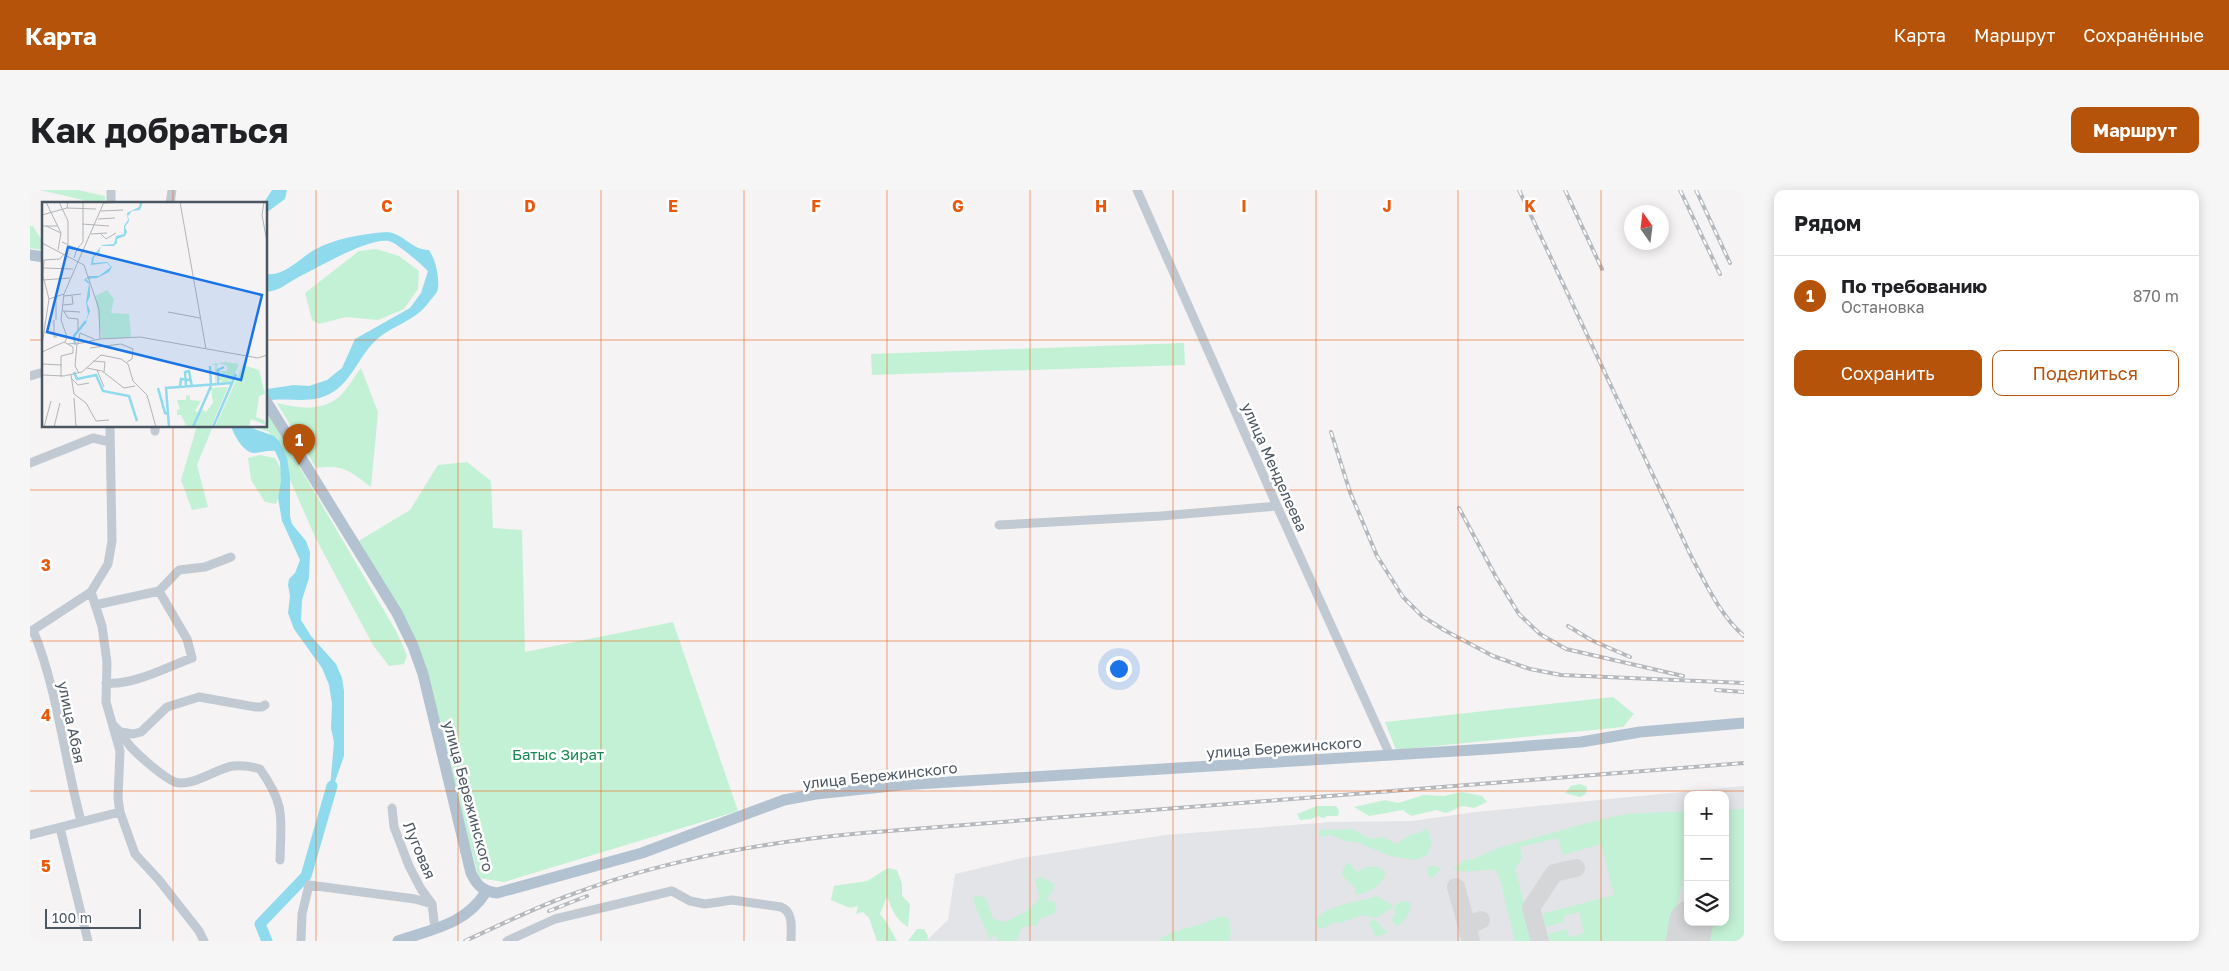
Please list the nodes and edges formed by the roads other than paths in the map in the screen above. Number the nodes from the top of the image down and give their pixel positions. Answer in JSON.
{"nodes":[{"id":1,"x":1137,"y":190,"type":"edge"},
{"id":2,"x":268,"y":404,"type":"edge"},
{"id":3,"x":110,"y":428,"type":"edge"},
{"id":4,"x":110,"y":442,"type":"junction"},
{"id":5,"x":30,"y":462,"type":"edge"},
{"id":6,"x":1277,"y":506,"type":"junction"},
{"id":7,"x":999,"y":525,"type":"dead end"},
{"id":8,"x":231,"y":557,"type":"dead end"},
{"id":9,"x":159,"y":590,"type":"junction"},
{"id":10,"x":91,"y":592,"type":"junction"},
{"id":11,"x":95,"y":605,"type":"junction"},
{"id":12,"x":31,"y":631,"type":"edge"},
{"id":13,"x":106,"y":682,"type":"junction"},
{"id":14,"x":265,"y":705,"type":"dead end"},
{"id":15,"x":1744,"y":723,"type":"edge"},
{"id":16,"x":113,"y":725,"type":"junction"},
{"id":17,"x":121,"y":732,"type":"junction"},
{"id":18,"x":1390,"y":754,"type":"junction"},
{"id":19,"x":392,"y":808,"type":"dead end"},
{"id":20,"x":120,"y":812,"type":"junction"},
{"id":21,"x":81,"y":821,"type":"junction"},
{"id":22,"x":60,"y":828,"type":"junction"},
{"id":23,"x":30,"y":835,"type":"edge"},
{"id":24,"x":280,"y":860,"type":"dead end"},
{"id":25,"x":486,"y":892,"type":"junction"},
{"id":26,"x":432,"y":904,"type":"junction"},
{"id":27,"x":435,"y":930,"type":"junction"},
{"id":28,"x":518,"y":939,"type":"edge"},
{"id":29,"x":88,"y":941,"type":"edge"},
{"id":30,"x":204,"y":941,"type":"edge"},
{"id":31,"x":301,"y":941,"type":"edge"},
{"id":32,"x":398,"y":941,"type":"edge"},
{"id":33,"x":507,"y":941,"type":"edge"},
{"id":34,"x":791,"y":941,"type":"edge"}],
"edges":[{"from":1,"to":6,"type":"street","name":"улица Менделеева"},
{"from":2,"to":25,"type":"main road","name":"улица Бережинского"},
{"from":3,"to":4,"type":"street"},
{"from":4,"to":5,"type":"street"},
{"from":4,"to":10,"type":"street"},
{"from":6,"to":7,"type":"street"},
{"from":6,"to":18,"type":"street","name":"улица Менделеева"},
{"from":8,"to":9,"type":"street"},
{"from":9,"to":11,"type":"street"},
{"from":9,"to":13,"type":"street"},
{"from":10,"to":11,"type":"street"},
{"from":10,"to":12,"type":"street"},
{"from":11,"to":13,"type":"street"},
{"from":12,"to":21,"type":"street","name":"улица Абая"},
{"from":13,"to":16,"type":"street"},
{"from":14,"to":17,"type":"street"},
{"from":15,"to":18,"type":"main road","name":"улица Бережинского"},
{"from":16,"to":17,"type":"street"},
{"from":16,"to":20,"type":"street"},
{"from":17,"to":24,"type":"street"},
{"from":18,"to":25,"type":"main road","name":"улица Бережинского"},
{"from":19,"to":26,"type":"street","name":"Луговая"},
{"from":20,"to":21,"type":"street"},
{"from":20,"to":30,"type":"street"},
{"from":21,"to":22,"type":"street"},
{"from":22,"to":23,"type":"street"},
{"from":22,"to":29,"type":"street"},
{"from":25,"to":27,"type":"main road"},
{"from":26,"to":27,"type":"street","name":"Луговая"},
{"from":26,"to":31,"type":"street"},
{"from":27,"to":32,"type":"main road"},
{"from":28,"to":33,"type":"street"},
{"from":28,"to":34,"type":"street"}]}
